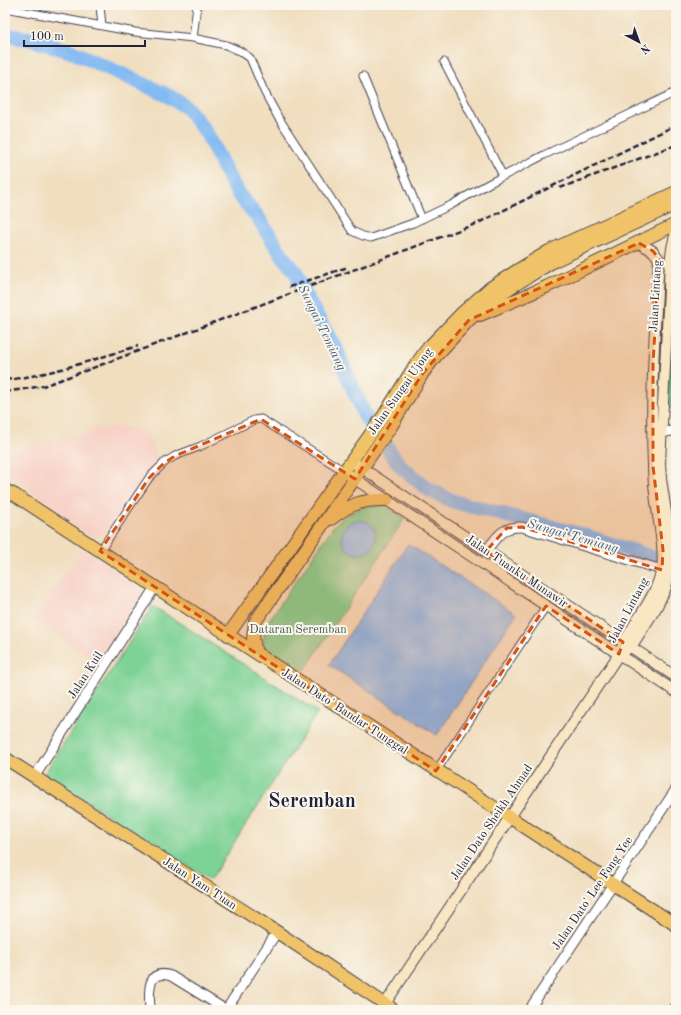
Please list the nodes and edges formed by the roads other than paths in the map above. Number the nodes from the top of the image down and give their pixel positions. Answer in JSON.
{"nodes":[{"id":1,"x":100,"y":5,"type":"edge"},
{"id":2,"x":197,"y":5,"type":"edge"},
{"id":3,"x":5,"y":8,"type":"edge"},
{"id":4,"x":102,"y":26,"type":"junction"},
{"id":5,"x":193,"y":38,"type":"junction"},
{"id":6,"x":444,"y":62,"type":"dead end"},
{"id":7,"x":363,"y":76,"type":"dead end"},
{"id":8,"x":676,"y":92,"type":"edge"},
{"id":9,"x":503,"y":176,"type":"junction"},
{"id":10,"x":676,"y":192,"type":"edge"},
{"id":11,"x":676,"y":204,"type":"edge"},
{"id":12,"x":422,"y":218,"type":"junction"},
{"id":13,"x":676,"y":224,"type":"edge"},
{"id":14,"x":676,"y":232,"type":"edge"},
{"id":15,"x":639,"y":243,"type":"junction"},
{"id":16,"x":669,"y":288,"type":"junction"},
{"id":17,"x":657,"y":290,"type":"junction"},
{"id":18,"x":469,"y":320,"type":"junction"},
{"id":19,"x":676,"y":430,"type":"edge"},
{"id":20,"x":656,"y":434,"type":"junction"},
{"id":21,"x":351,"y":461,"type":"junction"},
{"id":22,"x":362,"y":468,"type":"junction"},
{"id":23,"x":344,"y":472,"type":"junction"},
{"id":24,"x":355,"y":479,"type":"junction"},
{"id":25,"x":8,"y":493,"type":"edge"},
{"id":26,"x":387,"y":500,"type":"junction"},
{"id":27,"x":322,"y":526,"type":"junction"},
{"id":28,"x":100,"y":551,"type":"junction"},
{"id":29,"x":486,"y":551,"type":"junction"},
{"id":30,"x":668,"y":570,"type":"edge"},
{"id":31,"x":155,"y":587,"type":"junction"},
{"id":32,"x":546,"y":606,"type":"junction"},
{"id":33,"x":228,"y":635,"type":"junction"},
{"id":34,"x":627,"y":645,"type":"junction"},
{"id":35,"x":256,"y":653,"type":"junction"},
{"id":36,"x":619,"y":654,"type":"junction"},
{"id":37,"x":676,"y":677,"type":"edge"},
{"id":38,"x":676,"y":692,"type":"edge"},
{"id":39,"x":5,"y":758,"type":"edge"},
{"id":40,"x":436,"y":771,"type":"junction"},
{"id":41,"x":35,"y":776,"type":"junction"},
{"id":42,"x":676,"y":789,"type":"edge"},
{"id":43,"x":509,"y":818,"type":"junction"},
{"id":44,"x":612,"y":884,"type":"junction"},
{"id":45,"x":676,"y":925,"type":"edge"},
{"id":46,"x":277,"y":932,"type":"junction"},
{"id":47,"x":390,"y":1007,"type":"edge"},
{"id":48,"x":676,"y":1007,"type":"edge"},
{"id":49,"x":5,"y":1009,"type":"edge"},
{"id":50,"x":13,"y":1010,"type":"edge"},
{"id":51,"x":150,"y":1010,"type":"edge"},
{"id":52,"x":227,"y":1010,"type":"edge"},
{"id":53,"x":529,"y":1010,"type":"edge"},
{"id":54,"x":674,"y":1010,"type":"edge"}],
"edges":[{"from":1,"to":4,"type":"street"},
{"from":2,"to":5,"type":"street"},
{"from":3,"to":4,"type":"street"},
{"from":4,"to":5,"type":"street"},
{"from":5,"to":12,"type":"street"},
{"from":6,"to":9,"type":"street"},
{"from":7,"to":12,"type":"street"},
{"from":8,"to":9,"type":"street"},
{"from":9,"to":12,"type":"street"},
{"from":10,"to":21,"type":"highway","name":"Jalan Sungai Ujong"},
{"from":11,"to":18,"type":"highway","name":"Jalan Sungai Ujong"},
{"from":13,"to":15,"type":"highway"},
{"from":14,"to":16,"type":"main road","name":"Jalan Lintang"},
{"from":15,"to":17,"type":"main road","name":"Jalan Lintang"},
{"from":15,"to":18,"type":"highway"},
{"from":16,"to":17,"type":"main road"},
{"from":16,"to":20,"type":"main road","name":"Jalan Lintang"},
{"from":17,"to":20,"type":"main road","name":"Jalan Lintang"},
{"from":18,"to":22,"type":"highway","name":"Jalan Sungai Ujong"},
{"from":19,"to":20,"type":"street"},
{"from":20,"to":30,"type":"main road","name":"Jalan Lintang"},
{"from":21,"to":22,"type":"main road","name":"Jalan Tuanku Munawir"},
{"from":21,"to":23,"type":"highway","name":"Jalan Sungai Ujong"},
{"from":22,"to":24,"type":"highway","name":"Jalan Sungai Ujong"},
{"from":22,"to":29,"type":"main road","name":"Jalan Tuanku Munawir"},
{"from":23,"to":24,"type":"main road","name":"Jalan Tuanku Munawir"},
{"from":23,"to":28,"type":"street"},
{"from":23,"to":33,"type":"highway","name":"Jalan Sungai Ujong"},
{"from":24,"to":26,"type":"main road","name":"Jalan Tuanku Munawir"},
{"from":24,"to":27,"type":"highway","name":"Jalan Sungai Ujong"},
{"from":25,"to":28,"type":"highway","name":"Jalan Dato' Bandar Tunggal"},
{"from":26,"to":27,"type":"highway"},
{"from":26,"to":32,"type":"main road","name":"Jalan Tuanku Munawir"},
{"from":27,"to":35,"type":"highway","name":"Jalan Sungai Ujong"},
{"from":28,"to":31,"type":"highway","name":"Jalan Dato' Bandar Tunggal"},
{"from":29,"to":30,"type":"street"},
{"from":29,"to":34,"type":"main road","name":"Jalan Tuanku Munawir"},
{"from":30,"to":34,"type":"main road","name":"Jalan Lintang"},
{"from":31,"to":33,"type":"highway","name":"Jalan Dato' Bandar Tunggal"},
{"from":31,"to":41,"type":"street","name":"Jalan Kuil"},
{"from":32,"to":36,"type":"main road","name":"Jalan Tuanku Munawir"},
{"from":32,"to":40,"type":"street"},
{"from":33,"to":35,"type":"highway","name":"Jalan Dato' Bandar Tunggal"},
{"from":34,"to":36,"type":"main road","name":"Jalan Lintang"},
{"from":34,"to":37,"type":"main road","name":"Jalan Tuanku Munawir"},
{"from":35,"to":40,"type":"highway","name":"Jalan Dato' Bandar Tunggal"},
{"from":36,"to":38,"type":"main road","name":"Jalan Tuanku Munawir"},
{"from":36,"to":43,"type":"main road","name":"Jalan Dato Sheikh Ahmad"},
{"from":39,"to":41,"type":"highway","name":"Jalan Yam Tuan"},
{"from":40,"to":43,"type":"highway","name":"Jalan Dato' Bandar Tunggal"},
{"from":41,"to":46,"type":"highway","name":"Jalan Yam Tuan"},
{"from":42,"to":44,"type":"street","name":"Jalan Dato' Lee Fong Yee"},
{"from":43,"to":44,"type":"highway","name":"Jalan Dato' Bandar Tunggal"},
{"from":43,"to":47,"type":"main road","name":"Jalan Dato Sheikh Ahmad"},
{"from":44,"to":45,"type":"highway","name":"Jalan Dato' Bandar Tunggal"},
{"from":44,"to":53,"type":"street","name":"Jalan Dato' Lee Fong Yee"},
{"from":46,"to":47,"type":"highway","name":"Jalan Yam Tuan"},
{"from":46,"to":52,"type":"street"},
{"from":48,"to":54,"type":"main road"},
{"from":49,"to":50,"type":"street"},
{"from":51,"to":52,"type":"street"}]}
